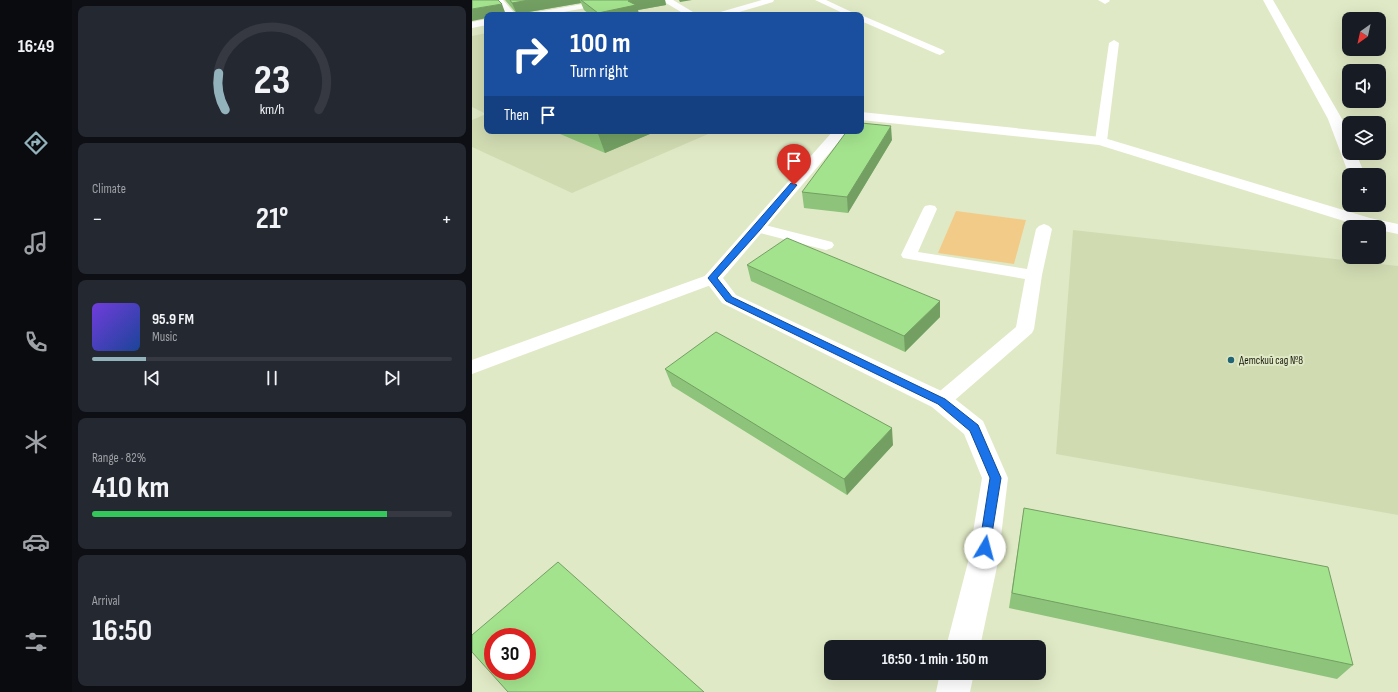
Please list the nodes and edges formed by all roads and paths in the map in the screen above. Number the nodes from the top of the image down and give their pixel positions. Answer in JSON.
{"nodes":[{"id":1,"x":499,"y":0,"type":"edge"},
{"id":2,"x":620,"y":0,"type":"edge"},
{"id":3,"x":666,"y":0,"type":"edge"},
{"id":4,"x":770,"y":0,"type":"edge"},
{"id":5,"x":819,"y":0,"type":"edge"},
{"id":6,"x":1268,"y":0,"type":"edge"},
{"id":7,"x":509,"y":12,"type":"edge"},
{"id":8,"x":549,"y":12,"type":"edge"},
{"id":9,"x":688,"y":12,"type":"edge"},
{"id":10,"x":730,"y":12,"type":"edge"},
{"id":11,"x":847,"y":12,"type":"edge"},
{"id":12,"x":864,"y":19,"type":"edge"},
{"id":13,"x":484,"y":23,"type":"edge"},
{"id":14,"x":472,"y":25,"type":"edge"},
{"id":15,"x":1114,"y":43,"type":"dead end"},
{"id":16,"x":940,"y":52,"type":"dead end"},
{"id":17,"x":864,"y":116,"type":"edge"},
{"id":18,"x":838,"y":134,"type":"edge"},
{"id":19,"x":1102,"y":140,"type":"junction"},
{"id":20,"x":1354,"y":168,"type":"edge"},
{"id":21,"x":930,"y":209,"type":"dead end"},
{"id":22,"x":757,"y":228,"type":"junction"},
{"id":23,"x":1044,"y":229,"type":"dead end"},
{"id":24,"x":1398,"y":229,"type":"edge"},
{"id":25,"x":826,"y":245,"type":"dead end"},
{"id":26,"x":1034,"y":275,"type":"junction"},
{"id":27,"x":712,"y":278,"type":"junction"},
{"id":28,"x":472,"y":366,"type":"edge"},
{"id":29,"x":941,"y":401,"type":"junction"},
{"id":30,"x":965,"y":640,"type":"edge"},
{"id":31,"x":956,"y":680,"type":"edge"},
{"id":32,"x":953,"y":692,"type":"edge"}],
"edges":[{"from":1,"to":7,"type":"lane"},
{"from":2,"to":8,"type":"lane"},
{"from":3,"to":9,"type":"street"},
{"from":4,"to":10,"type":"lane"},
{"from":5,"to":11,"type":"lane"},
{"from":6,"to":20,"type":"street"},
{"from":12,"to":16,"type":"lane"},
{"from":13,"to":14,"type":"lane"},
{"from":15,"to":19,"type":"lane"},
{"from":17,"to":19,"type":"street"},
{"from":18,"to":22,"type":"street"},
{"from":19,"to":24,"type":"street"},
{"from":21,"to":26,"type":"lane"},
{"from":22,"to":25,"type":"lane"},
{"from":22,"to":27,"type":"street"},
{"from":23,"to":26,"type":"lane"},
{"from":26,"to":29,"type":"lane"},
{"from":27,"to":28,"type":"lane"},
{"from":27,"to":29,"type":"street"},
{"from":29,"to":30,"type":"street"},
{"from":31,"to":32,"type":"street"}]}
